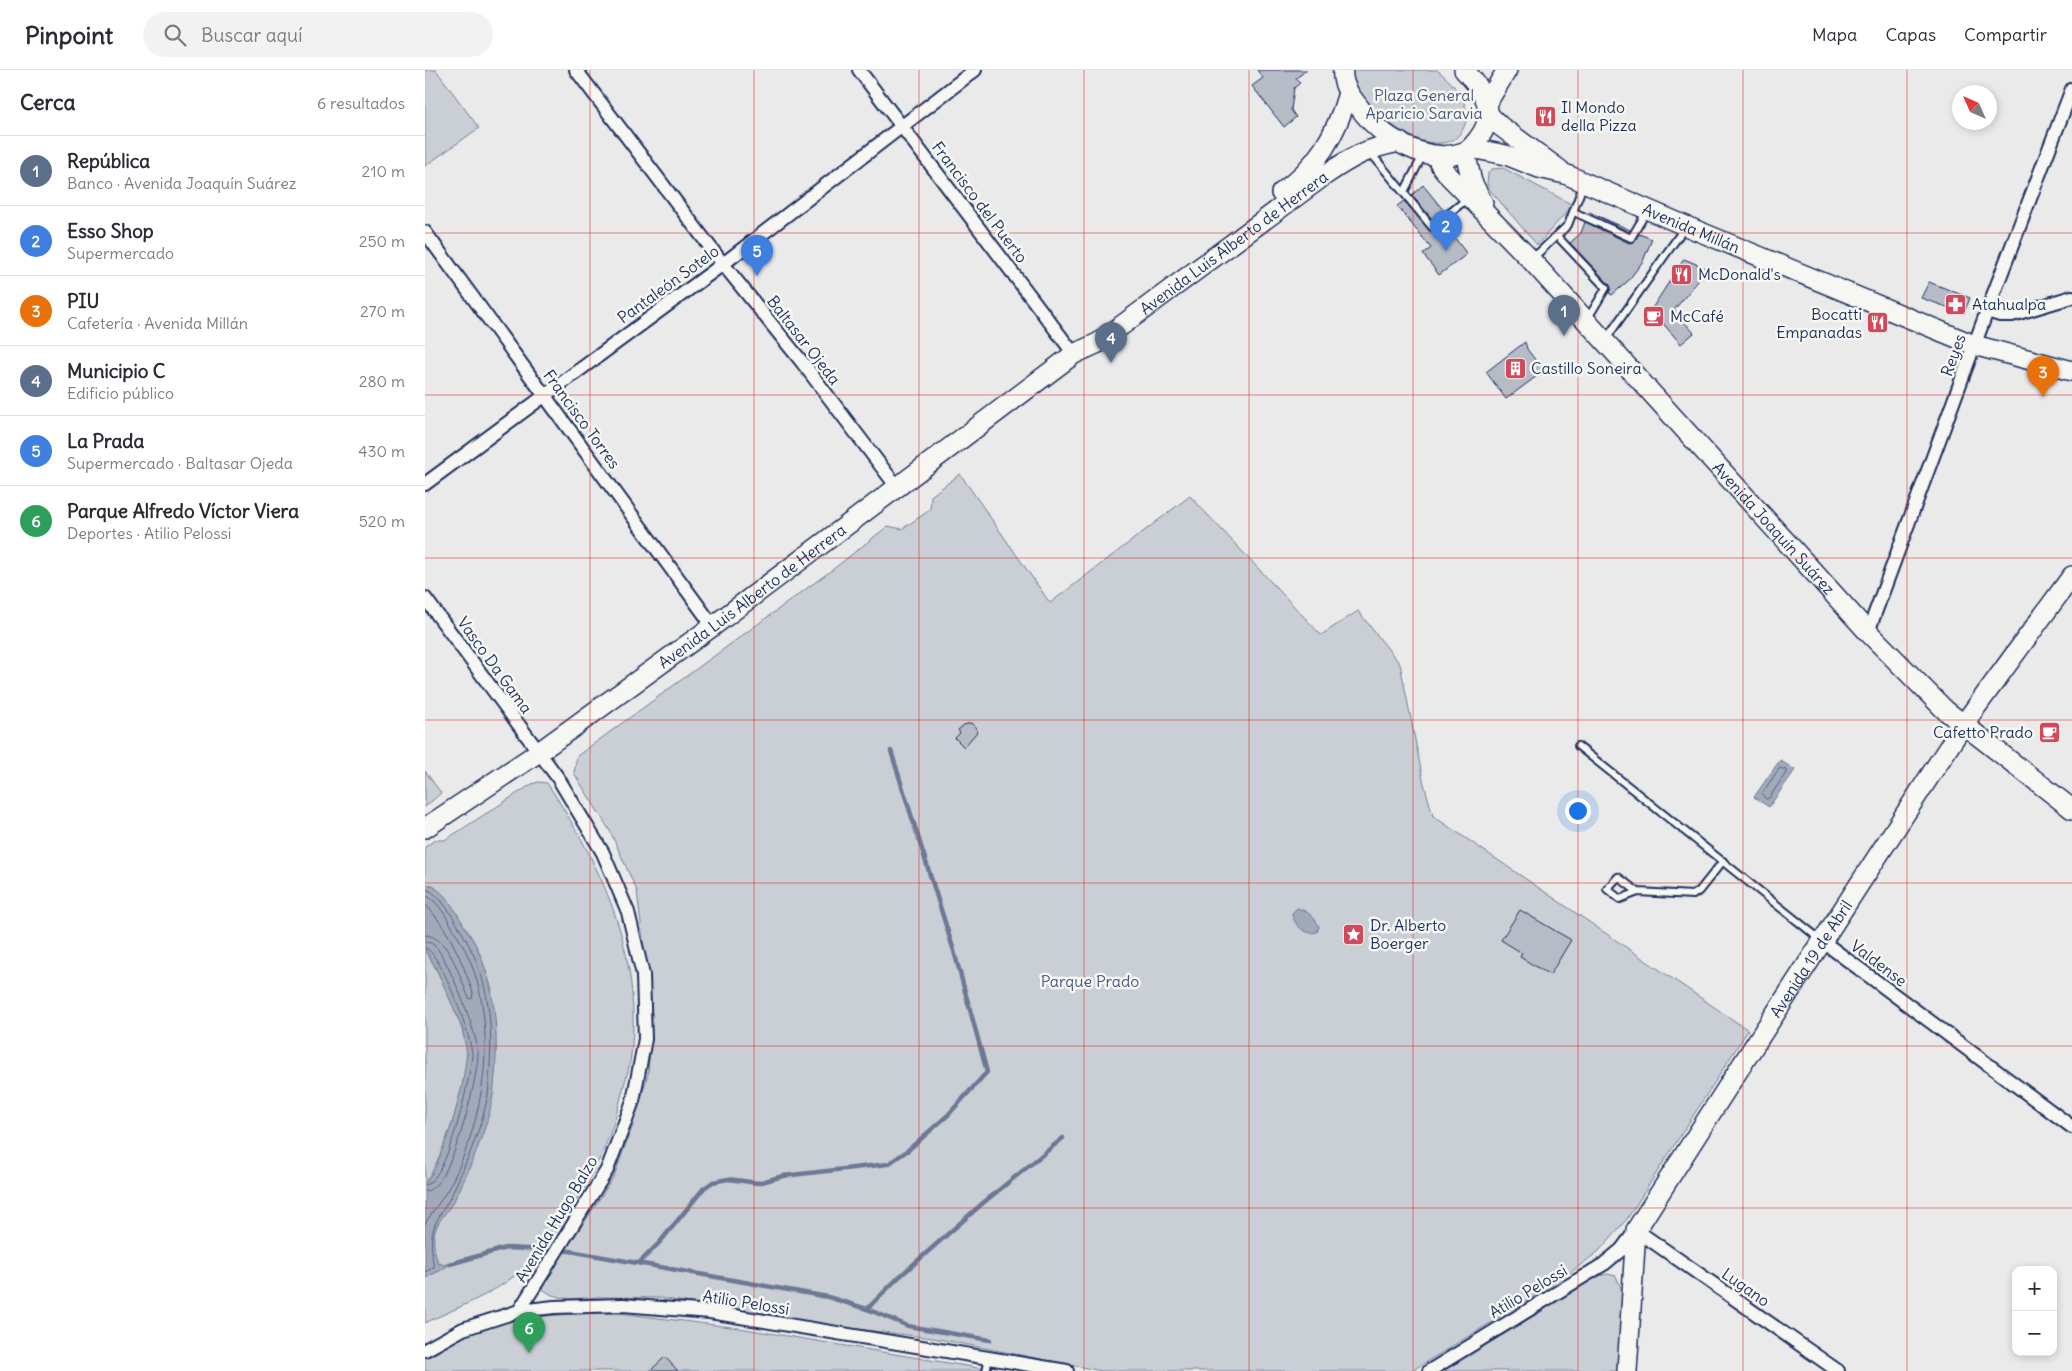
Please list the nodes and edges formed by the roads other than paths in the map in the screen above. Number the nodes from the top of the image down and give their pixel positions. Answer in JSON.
{"nodes":[{"id":1,"x":576,"y":70,"type":"edge"},
{"id":2,"x":859,"y":70,"type":"edge"},
{"id":3,"x":975,"y":70,"type":"edge"},
{"id":4,"x":1464,"y":70,"type":"edge"},
{"id":5,"x":1507,"y":70,"type":"edge"},
{"id":6,"x":1342,"y":72,"type":"edge"},
{"id":7,"x":2072,"y":89,"type":"edge"},
{"id":8,"x":1348,"y":93,"type":"junction"},
{"id":9,"x":1488,"y":109,"type":"junction"},
{"id":10,"x":902,"y":126,"type":"junction"},
{"id":11,"x":1400,"y":142,"type":"junction"},
{"id":12,"x":1368,"y":149,"type":"junction"},
{"id":13,"x":1468,"y":150,"type":"junction"},
{"id":14,"x":1429,"y":154,"type":"junction"},
{"id":15,"x":1565,"y":174,"type":"junction"},
{"id":16,"x":1584,"y":183,"type":"junction"},
{"id":17,"x":1403,"y":192,"type":"junction"},
{"id":18,"x":1469,"y":197,"type":"junction"},
{"id":19,"x":1648,"y":210,"type":"junction"},
{"id":20,"x":1574,"y":212,"type":"junction"},
{"id":21,"x":1497,"y":225,"type":"junction"},
{"id":22,"x":1686,"y":226,"type":"junction"},
{"id":23,"x":425,"y":232,"type":"edge"},
{"id":24,"x":1557,"y":236,"type":"junction"},
{"id":25,"x":1531,"y":260,"type":"junction"},
{"id":26,"x":723,"y":264,"type":"junction"},
{"id":27,"x":2072,"y":297,"type":"edge"},
{"id":28,"x":1987,"y":310,"type":"junction"},
{"id":29,"x":1586,"y":321,"type":"junction"},
{"id":30,"x":1605,"y":341,"type":"junction"},
{"id":31,"x":1974,"y":344,"type":"junction"},
{"id":32,"x":1073,"y":354,"type":"junction"},
{"id":33,"x":2072,"y":371,"type":"edge"},
{"id":34,"x":545,"y":394,"type":"junction"},
{"id":35,"x":425,"y":484,"type":"edge"},
{"id":36,"x":897,"y":487,"type":"junction"},
{"id":37,"x":2072,"y":576,"type":"edge"},
{"id":38,"x":425,"y":598,"type":"edge"},
{"id":39,"x":713,"y":626,"type":"junction"},
{"id":40,"x":1868,"y":632,"type":"junction"},
{"id":41,"x":1963,"y":725,"type":"junction"},
{"id":42,"x":1578,"y":746,"type":"dead end"},
{"id":43,"x":539,"y":752,"type":"junction"},
{"id":44,"x":2072,"y":809,"type":"edge"},
{"id":45,"x":425,"y":828,"type":"edge"},
{"id":46,"x":1723,"y":861,"type":"junction"},
{"id":47,"x":1638,"y":892,"type":"dead end"},
{"id":48,"x":1822,"y":941,"type":"junction"},
{"id":49,"x":2072,"y":1127,"type":"edge"},
{"id":50,"x":1637,"y":1230,"type":"junction"},
{"id":51,"x":519,"y":1311,"type":"junction"},
{"id":52,"x":425,"y":1350,"type":"edge"},
{"id":53,"x":989,"y":1358,"type":"junction"},
{"id":54,"x":986,"y":1371,"type":"edge"},
{"id":55,"x":1067,"y":1371,"type":"edge"},
{"id":56,"x":1429,"y":1371,"type":"edge"},
{"id":57,"x":1627,"y":1371,"type":"edge"},
{"id":58,"x":1838,"y":1371,"type":"edge"}],
"edges":[{"from":1,"to":26,"type":"street","name":"Baltasar Ojeda"},
{"from":2,"to":10,"type":"street","name":"Francisco del Puerto"},
{"from":3,"to":10,"type":"street","name":"Pantaleón Sotelo"},
{"from":4,"to":9,"type":"street","name":"Avenida Millán"},
{"from":5,"to":9,"type":"street"},
{"from":6,"to":8,"type":"street"},
{"from":7,"to":28,"type":"street","name":"Reyes"},
{"from":8,"to":11,"type":"street"},
{"from":8,"to":32,"type":"street","name":"Avenida Luis Alberto de Herrera"},
{"from":9,"to":13,"type":"street"},
{"from":9,"to":15,"type":"street","name":"Avenida Millán"},
{"from":10,"to":26,"type":"street","name":"Pantaleón Sotelo"},
{"from":10,"to":32,"type":"street","name":"Francisco del Puerto"},
{"from":11,"to":12,"type":"street","name":"Avenida Luis Alberto de Herrera"},
{"from":11,"to":14,"type":"street"},
{"from":12,"to":17,"type":"lane"},
{"from":12,"to":32,"type":"street","name":"Avenida Luis Alberto de Herrera"},
{"from":13,"to":14,"type":"street","name":"Avenida Millán"},
{"from":13,"to":15,"type":"street","name":"Avenida Millán"},
{"from":13,"to":21,"type":"street","name":"Avenida Joaquín Suárez"},
{"from":14,"to":17,"type":"lane"},
{"from":14,"to":18,"type":"street","name":"Avenida Joaquín Suárez"},
{"from":15,"to":16,"type":"street","name":"Avenida Millán"},
{"from":16,"to":19,"type":"street","name":"Avenida Millán"},
{"from":16,"to":20,"type":"lane"},
{"from":17,"to":18,"type":"lane"},
{"from":18,"to":21,"type":"street","name":"Avenida Joaquín Suárez"},
{"from":19,"to":20,"type":"lane"},
{"from":19,"to":22,"type":"street","name":"Avenida Millán"},
{"from":20,"to":24,"type":"lane"},
{"from":21,"to":25,"type":"street","name":"Avenida Joaquín Suárez"},
{"from":22,"to":30,"type":"lane"},
{"from":22,"to":31,"type":"street","name":"Avenida Millán"},
{"from":23,"to":34,"type":"street","name":"Francisco Torres"},
{"from":24,"to":25,"type":"lane"},
{"from":24,"to":29,"type":"lane"},
{"from":25,"to":29,"type":"street","name":"Avenida Joaquín Suárez"},
{"from":26,"to":34,"type":"street","name":"Pantaleón Sotelo"},
{"from":26,"to":36,"type":"street","name":"Baltasar Ojeda"},
{"from":27,"to":28,"type":"street"},
{"from":28,"to":31,"type":"street","name":"Reyes"},
{"from":29,"to":30,"type":"street","name":"Avenida Joaquín Suárez"},
{"from":30,"to":40,"type":"street","name":"Avenida Joaquín Suárez"},
{"from":31,"to":33,"type":"street","name":"Avenida Millán"},
{"from":31,"to":40,"type":"street","name":"Reyes"},
{"from":32,"to":36,"type":"street","name":"Avenida Luis Alberto de Herrera"},
{"from":34,"to":35,"type":"street","name":"Pantaleón Sotelo"},
{"from":34,"to":39,"type":"street","name":"Francisco Torres"},
{"from":36,"to":39,"type":"street","name":"Avenida Luis Alberto de Herrera"},
{"from":37,"to":41,"type":"street","name":"Avenida 19 de Abril"},
{"from":38,"to":43,"type":"street","name":"Vasco Da Gama"},
{"from":39,"to":43,"type":"street","name":"Avenida Luis Alberto de Herrera"},
{"from":40,"to":41,"type":"street","name":"Avenida Joaquín Suárez"},
{"from":41,"to":44,"type":"street","name":"Avenida Joaquín Suárez"},
{"from":41,"to":48,"type":"street","name":"Avenida 19 de Abril"},
{"from":42,"to":46,"type":"lane","name":"Valdense"},
{"from":43,"to":45,"type":"street","name":"Avenida Luis Alberto de Herrera"},
{"from":43,"to":51,"type":"street","name":"Avenida Hugo Balzo"},
{"from":46,"to":47,"type":"lane"},
{"from":46,"to":48,"type":"lane","name":"Valdense"},
{"from":48,"to":49,"type":"street","name":"Valdense"},
{"from":48,"to":50,"type":"street","name":"Avenida 19 de Abril"},
{"from":50,"to":56,"type":"street","name":"Atilio Pelossi"},
{"from":50,"to":57,"type":"street","name":"Avenida 19 de Abril"},
{"from":50,"to":58,"type":"street","name":"Lugano"},
{"from":51,"to":52,"type":"street","name":"Atilio Pelossi"},
{"from":51,"to":53,"type":"street","name":"Atilio Pelossi"},
{"from":53,"to":54,"type":"lane"},
{"from":53,"to":55,"type":"street","name":"Atilio Pelossi"}]}
